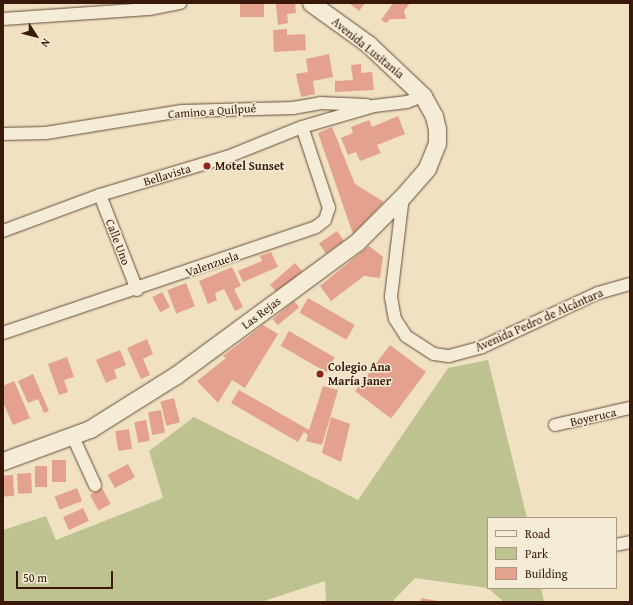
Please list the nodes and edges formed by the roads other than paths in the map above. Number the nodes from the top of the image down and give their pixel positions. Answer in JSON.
{"nodes":[{"id":1,"x":180,"y":3,"type":"edge"},
{"id":2,"x":311,"y":3,"type":"edge"},
{"id":3,"x":3,"y":18,"type":"edge"},
{"id":4,"x":423,"y":96,"type":"junction"},
{"id":5,"x":374,"y":106,"type":"junction"},
{"id":6,"x":302,"y":127,"type":"junction"},
{"id":7,"x":3,"y":134,"type":"edge"},
{"id":8,"x":100,"y":195,"type":"junction"},
{"id":9,"x":403,"y":196,"type":"junction"},
{"id":10,"x":3,"y":231,"type":"edge"},
{"id":11,"x":630,"y":284,"type":"edge"},
{"id":12,"x":137,"y":290,"type":"junction"},
{"id":13,"x":3,"y":334,"type":"edge"},
{"id":14,"x":630,"y":408,"type":"edge"},
{"id":15,"x":555,"y":425,"type":"dead end"},
{"id":16,"x":74,"y":437,"type":"junction"},
{"id":17,"x":3,"y":461,"type":"edge"},
{"id":18,"x":94,"y":485,"type":"dead end"},
{"id":19,"x":630,"y":542,"type":"edge"},
{"id":20,"x":617,"y":545,"type":"edge"}],
"edges":[{"from":1,"to":3,"type":"street"},
{"from":2,"to":4,"type":"street","name":"Avenida Lusitania"},
{"from":4,"to":5,"type":"street","name":"Bellavista"},
{"from":4,"to":9,"type":"street","name":"Las Rejas"},
{"from":5,"to":6,"type":"street","name":"Bellavista"},
{"from":5,"to":7,"type":"street","name":"Camino a Quilpué"},
{"from":6,"to":8,"type":"street","name":"Bellavista"},
{"from":6,"to":12,"type":"street","name":"Valenzuela"},
{"from":8,"to":10,"type":"street","name":"Bellavista"},
{"from":8,"to":12,"type":"street","name":"Calle Uno"},
{"from":9,"to":11,"type":"street","name":"Avenida Pedro de Alcántara"},
{"from":9,"to":16,"type":"street","name":"Las Rejas"},
{"from":12,"to":13,"type":"street","name":"Valenzuela"},
{"from":14,"to":15,"type":"street","name":"Boyeruca"},
{"from":16,"to":17,"type":"street","name":"Las Rejas"},
{"from":16,"to":18,"type":"street"},
{"from":19,"to":20,"type":"street"}]}
